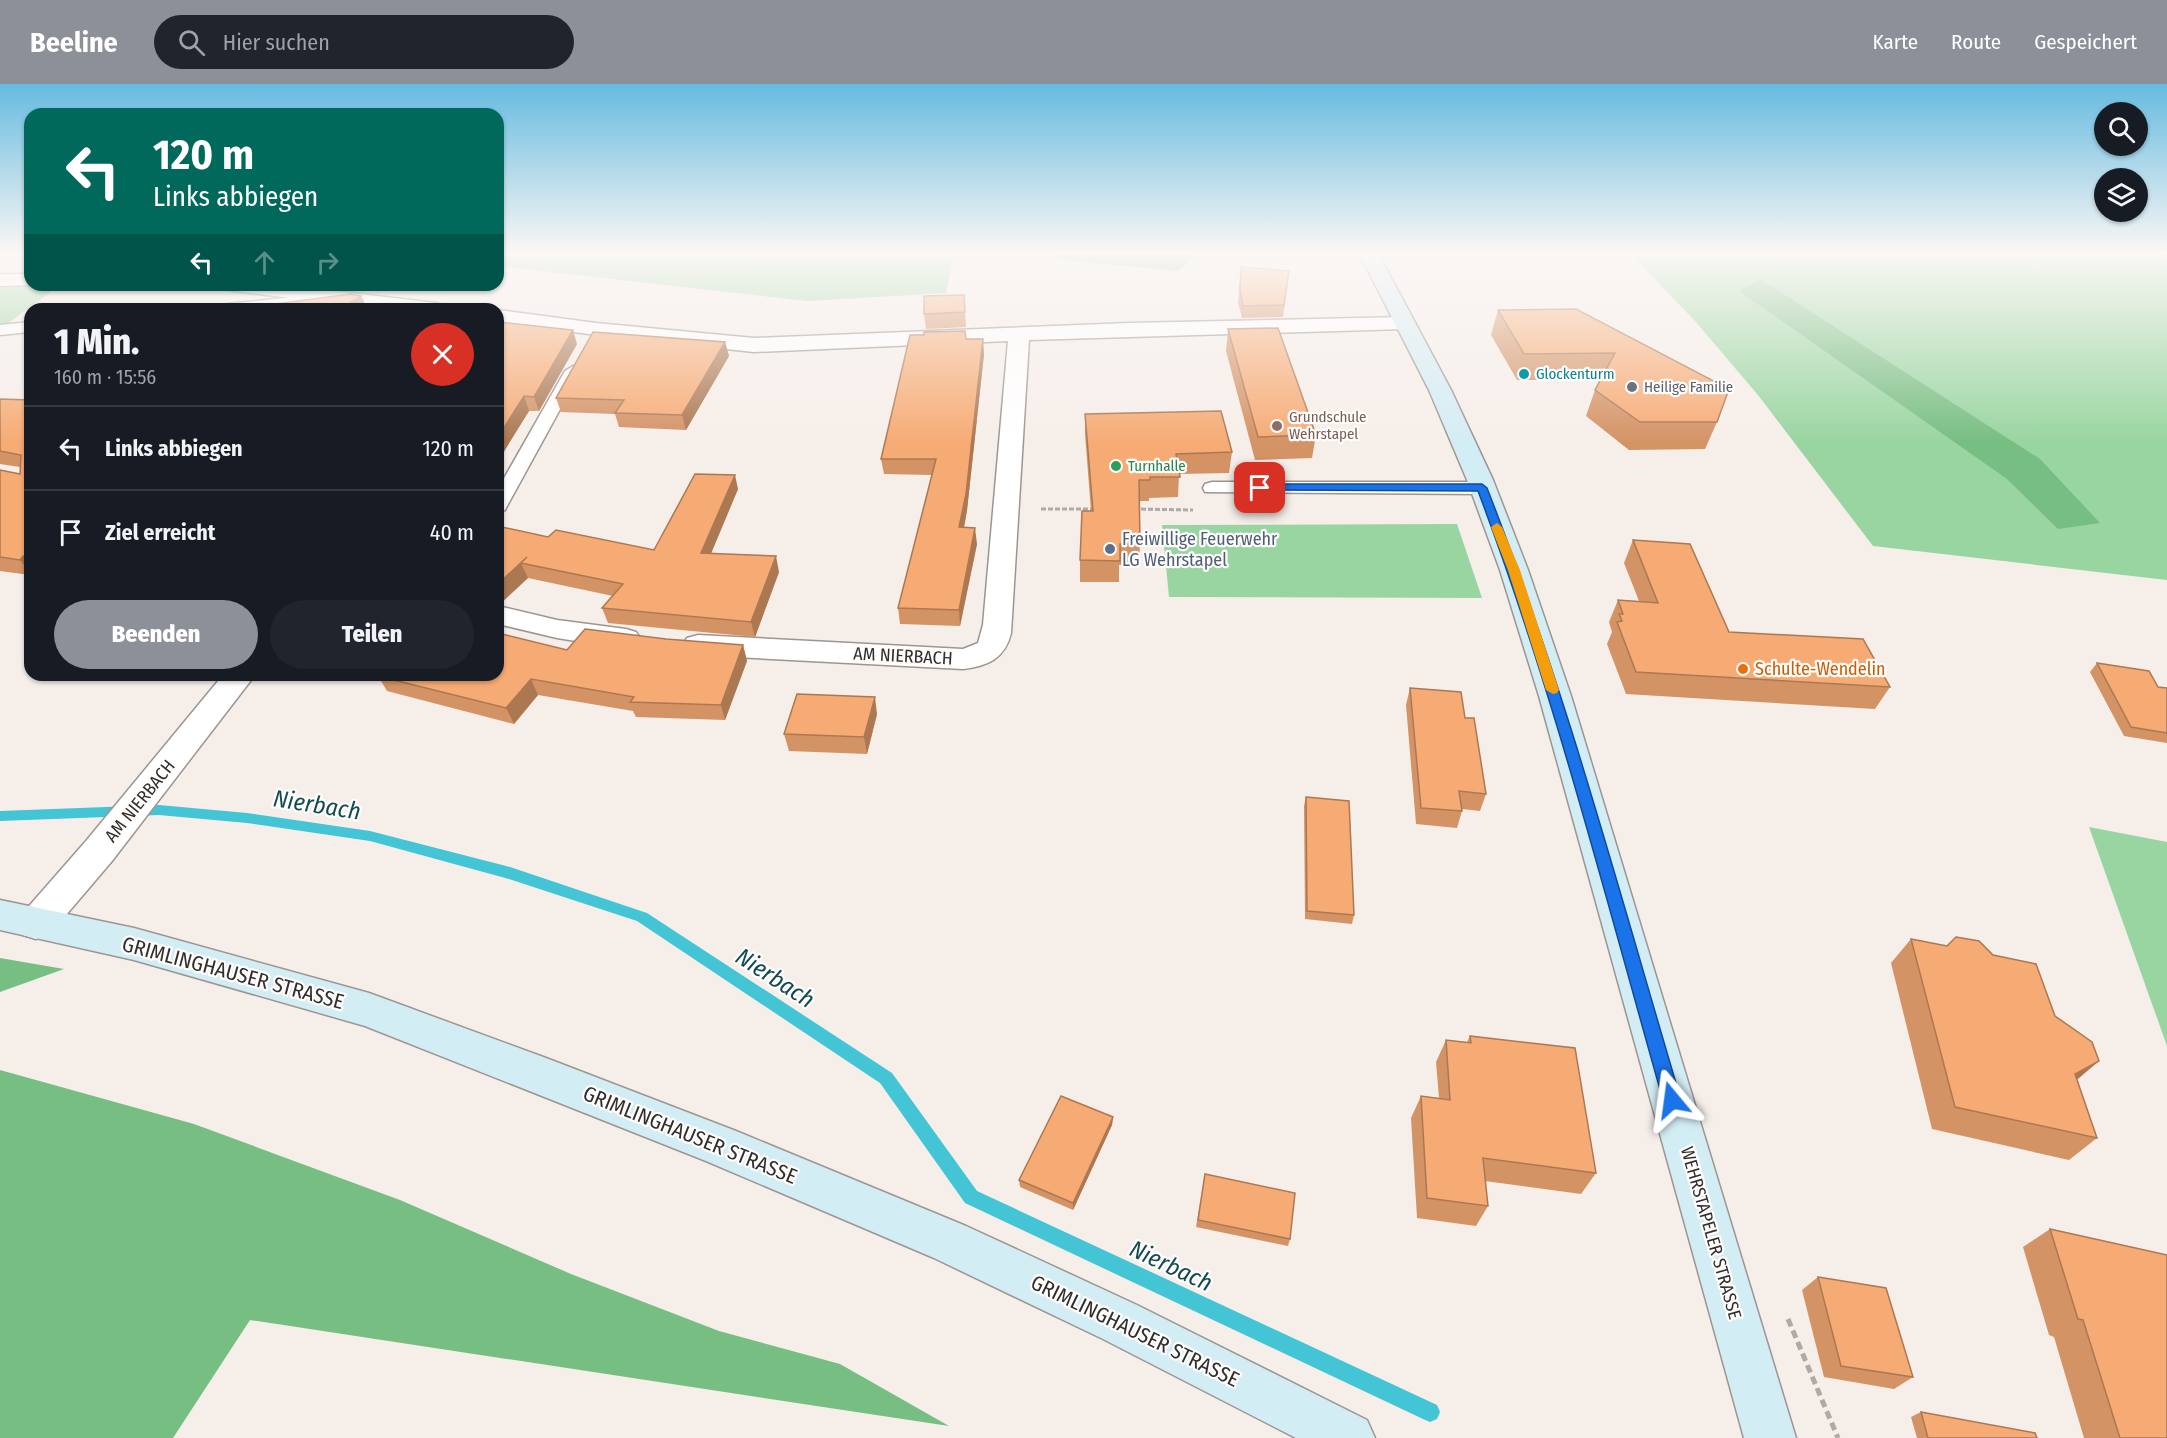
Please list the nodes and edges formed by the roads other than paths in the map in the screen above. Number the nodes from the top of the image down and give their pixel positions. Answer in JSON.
{"nodes":[{"id":1,"x":1400,"y":316,"type":"edge"},
{"id":2,"x":504,"y":317,"type":"edge"},
{"id":3,"x":1404,"y":323,"type":"junction"},
{"id":4,"x":24,"y":328,"type":"edge"},
{"id":5,"x":596,"y":329,"type":"junction"},
{"id":6,"x":0,"y":330,"type":"edge"},
{"id":7,"x":1019,"y":334,"type":"junction"},
{"id":8,"x":1212,"y":488,"type":"dead end"},
{"id":9,"x":1482,"y":488,"type":"junction"},
{"id":10,"x":504,"y":495,"type":"edge"},
{"id":11,"x":504,"y":616,"type":"edge"},
{"id":12,"x":235,"y":681,"type":"edge"},
{"id":13,"x":18,"y":920,"type":"edge"},
{"id":14,"x":1349,"y":1438,"type":"edge"},
{"id":15,"x":1770,"y":1438,"type":"edge"}],
"edges":[{"from":1,"to":3,"type":"main road","name":"WEHRSTAPELER STRASSE"},
{"from":2,"to":5,"type":"street"},
{"from":3,"to":7,"type":"street"},
{"from":3,"to":9,"type":"main road","name":"WEHRSTAPELER STRASSE"},
{"from":4,"to":6,"type":"lane"},
{"from":5,"to":7,"type":"street"},
{"from":5,"to":10,"type":"lane"},
{"from":7,"to":11,"type":"street","name":"AM NIERBACH"},
{"from":8,"to":9,"type":"lane"},
{"from":9,"to":15,"type":"main road","name":"WEHRSTAPELER STRASSE"},
{"from":12,"to":13,"type":"street","name":"AM NIERBACH"},
{"from":13,"to":14,"type":"main road","name":"GRIMLINGHAUSER STRASSE"}]}
